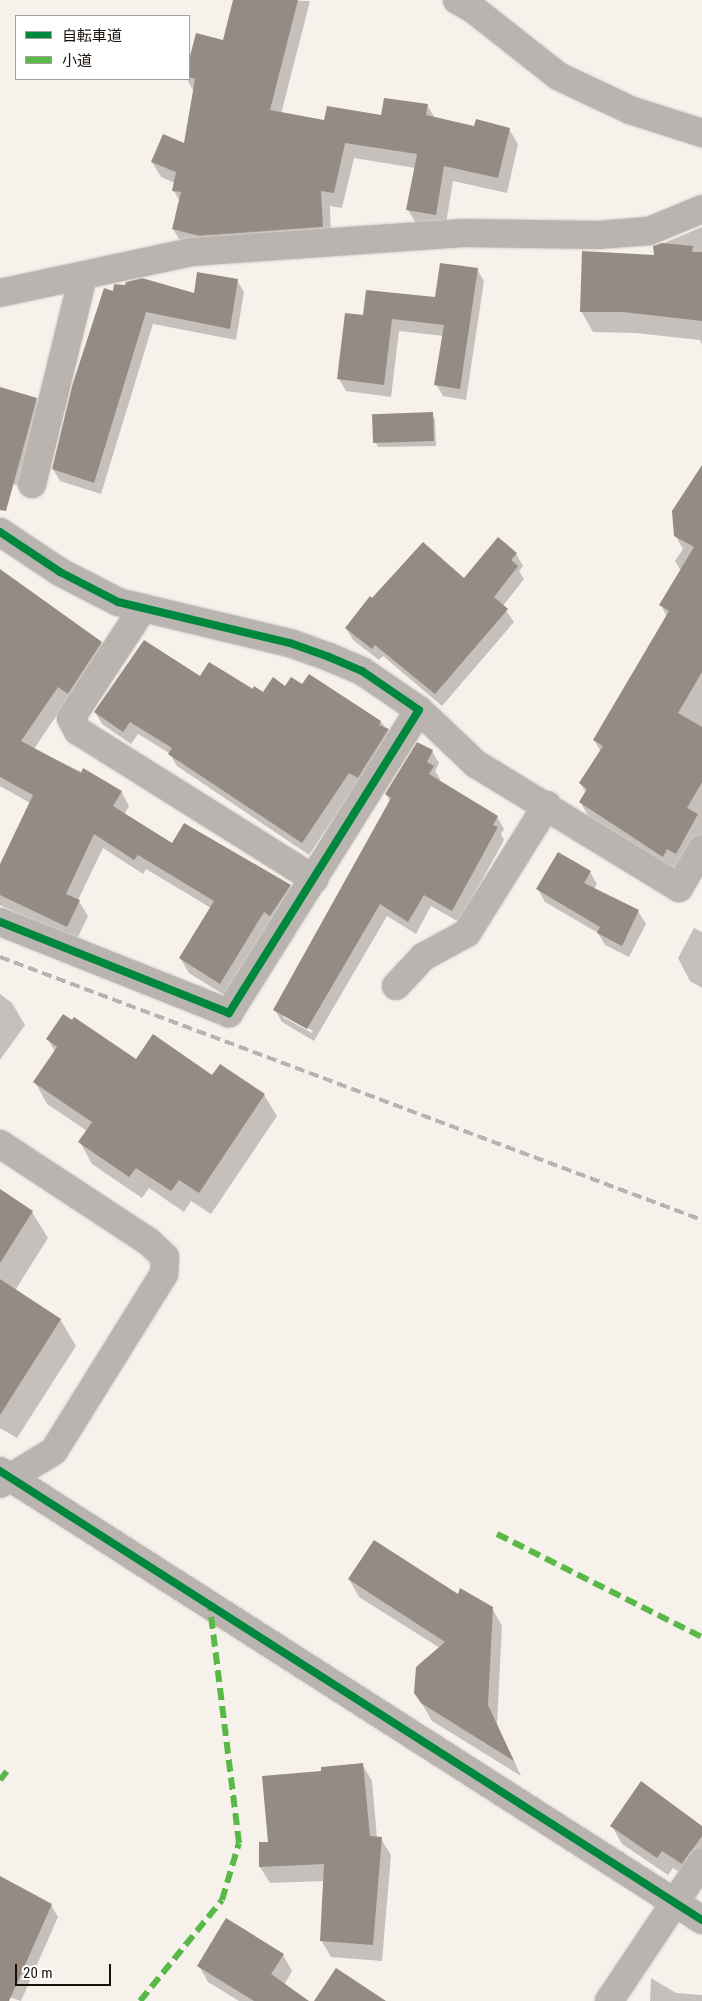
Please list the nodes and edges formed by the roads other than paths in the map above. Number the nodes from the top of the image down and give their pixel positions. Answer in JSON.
{"nodes":[{"id":1,"x":457,"y":0,"type":"edge"},
{"id":2,"x":702,"y":133,"type":"edge"},
{"id":3,"x":702,"y":209,"type":"edge"},
{"id":4,"x":83,"y":276,"type":"junction"},
{"id":5,"x":0,"y":293,"type":"edge"},
{"id":6,"x":32,"y":484,"type":"dead end"},
{"id":7,"x":0,"y":532,"type":"edge"},
{"id":8,"x":143,"y":608,"type":"junction"},
{"id":9,"x":419,"y":710,"type":"junction"},
{"id":10,"x":547,"y":806,"type":"junction"},
{"id":11,"x":702,"y":849,"type":"edge"},
{"id":12,"x":314,"y":879,"type":"junction"},
{"id":13,"x":0,"y":922,"type":"edge"},
{"id":14,"x":396,"y":986,"type":"dead end"},
{"id":15,"x":0,"y":1144,"type":"edge"},
{"id":16,"x":3,"y":1478,"type":"edge"},
{"id":17,"x":702,"y":1862,"type":"edge"},
{"id":18,"x":674,"y":1902,"type":"junction"},
{"id":19,"x":702,"y":1920,"type":"edge"},
{"id":20,"x":609,"y":2001,"type":"edge"}],
"edges":[{"from":1,"to":2,"type":"street"},
{"from":3,"to":4,"type":"street"},
{"from":4,"to":5,"type":"street"},
{"from":4,"to":6,"type":"street"},
{"from":7,"to":8,"type":"street"},
{"from":8,"to":9,"type":"street"},
{"from":8,"to":12,"type":"street"},
{"from":9,"to":10,"type":"street"},
{"from":9,"to":12,"type":"street"},
{"from":10,"to":11,"type":"street"},
{"from":10,"to":14,"type":"street"},
{"from":12,"to":13,"type":"street"},
{"from":15,"to":16,"type":"street"},
{"from":16,"to":18,"type":"street"},
{"from":17,"to":18,"type":"street"},
{"from":18,"to":19,"type":"street"},
{"from":18,"to":20,"type":"street"}]}
